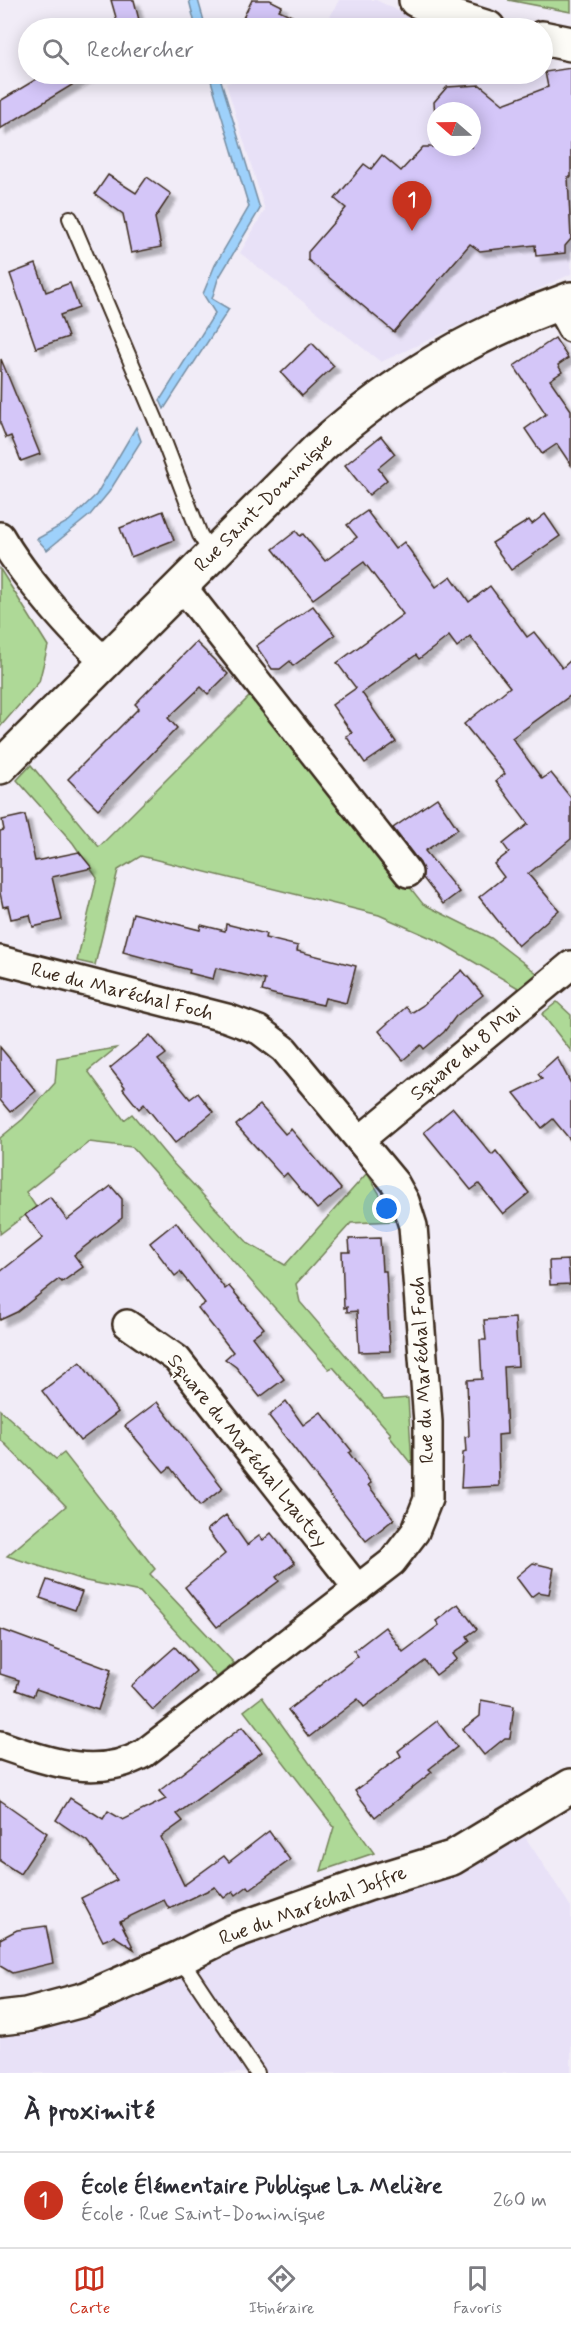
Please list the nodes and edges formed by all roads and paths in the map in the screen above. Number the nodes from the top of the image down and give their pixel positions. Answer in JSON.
{"nodes":[{"id":1,"x":416,"y":0,"type":"edge"},
{"id":2,"x":455,"y":18,"type":"edge"},
{"id":3,"x":553,"y":40,"type":"edge"},
{"id":4,"x":571,"y":44,"type":"edge"},
{"id":5,"x":70,"y":218,"type":"dead end"},
{"id":6,"x":567,"y":310,"type":"edge"},
{"id":7,"x":0,"y":536,"type":"edge"},
{"id":8,"x":212,"y":554,"type":"junction"},
{"id":9,"x":181,"y":585,"type":"junction"},
{"id":10,"x":105,"y":661,"type":"junction"},
{"id":11,"x":0,"y":767,"type":"edge"},
{"id":12,"x":408,"y":873,"type":"dead end"},
{"id":13,"x":0,"y":960,"type":"edge"},
{"id":14,"x":571,"y":965,"type":"edge"},
{"id":15,"x":360,"y":1140,"type":"junction"},
{"id":16,"x":127,"y":1324,"type":"dead end"},
{"id":17,"x":358,"y":1589,"type":"junction"},
{"id":18,"x":0,"y":1745,"type":"edge"},
{"id":19,"x":560,"y":1792,"type":"edge"},
{"id":20,"x":180,"y":1958,"type":"junction"},
{"id":21,"x":0,"y":2018,"type":"edge"},
{"id":22,"x":257,"y":2073,"type":"edge"}],
"edges":[{"from":1,"to":2,"type":"street"},
{"from":3,"to":4,"type":"street"},
{"from":5,"to":8,"type":"lane"},
{"from":6,"to":8,"type":"street","name":"Rue Saint-Dominique"},
{"from":7,"to":10,"type":"street"},
{"from":8,"to":9,"type":"street","name":"Rue Saint-Dominique"},
{"from":9,"to":10,"type":"street","name":"Rue Saint-Dominique"},
{"from":9,"to":12,"type":"street"},
{"from":10,"to":11,"type":"street","name":"Rue Saint-Dominique"},
{"from":13,"to":15,"type":"street","name":"Rue du Maréchal Foch"},
{"from":14,"to":15,"type":"street","name":"Square du 8 Mai"},
{"from":15,"to":17,"type":"street","name":"Rue du Maréchal Foch"},
{"from":16,"to":17,"type":"street","name":"Square du Maréchal Lyautey"},
{"from":17,"to":18,"type":"street","name":"Rue du Maréchal Foch"},
{"from":19,"to":20,"type":"street","name":"Rue du Maréchal Joffre"},
{"from":20,"to":21,"type":"street","name":"Rue du Maréchal Joffre"},
{"from":20,"to":22,"type":"lane"}]}
